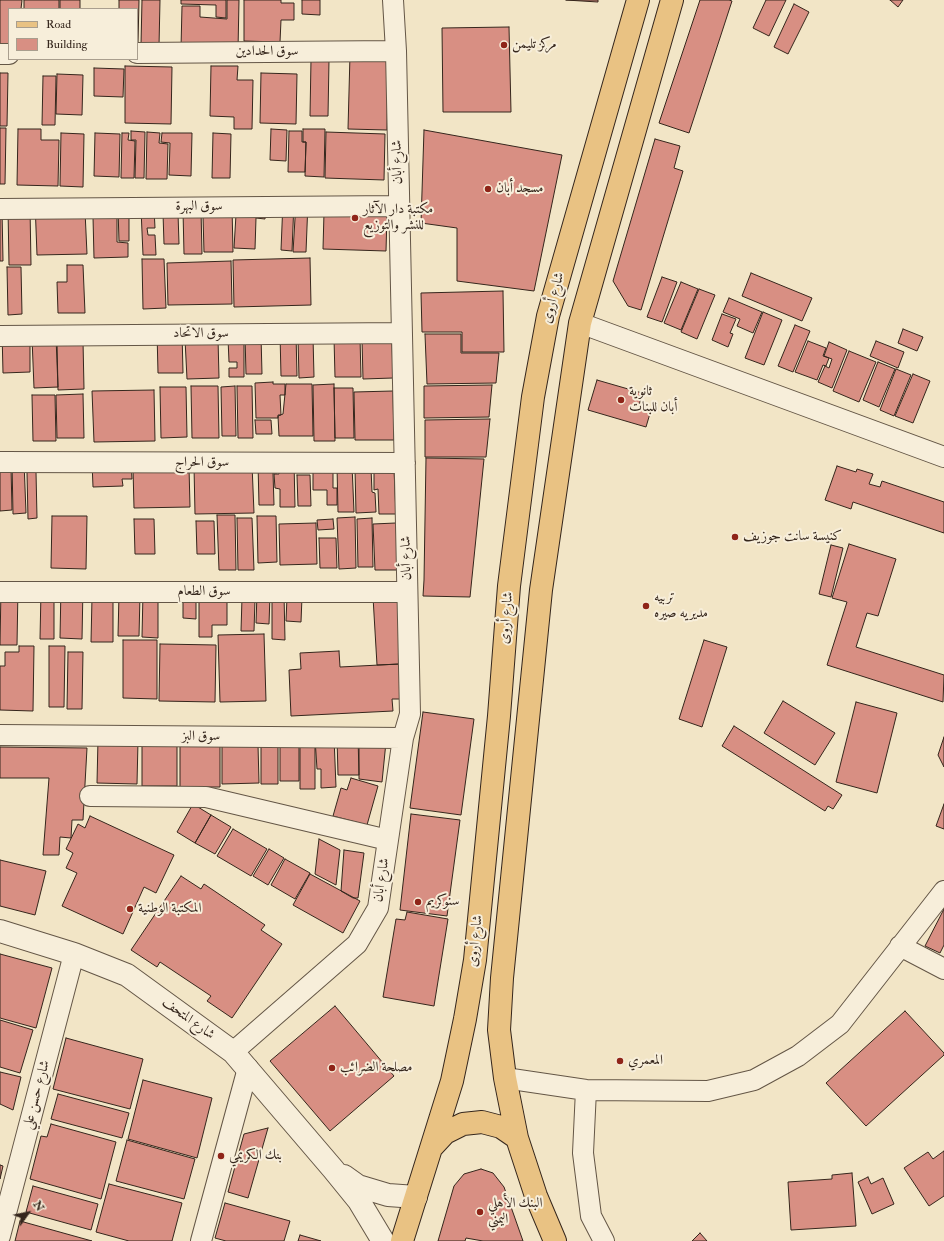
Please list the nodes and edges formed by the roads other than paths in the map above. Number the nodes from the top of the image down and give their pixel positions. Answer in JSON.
{"nodes":[{"id":1,"x":393,"y":0,"type":"edge"},
{"id":2,"x":638,"y":0,"type":"edge"},
{"id":3,"x":672,"y":0,"type":"edge"},
{"id":4,"x":396,"y":51,"type":"junction"},
{"id":5,"x":138,"y":53,"type":"edge"},
{"id":6,"x":399,"y":206,"type":"junction"},
{"id":7,"x":0,"y":208,"type":"edge"},
{"id":8,"x":548,"y":316,"type":"junction"},
{"id":9,"x":580,"y":323,"type":"junction"},
{"id":10,"x":402,"y":333,"type":"junction"},
{"id":11,"x":0,"y":336,"type":"edge"},
{"id":12,"x":944,"y":441,"type":"edge"},
{"id":13,"x":912,"y":446,"type":"junction"},
{"id":14,"x":944,"y":457,"type":"edge"},
{"id":15,"x":0,"y":462,"type":"edge"},
{"id":16,"x":405,"y":463,"type":"junction"},
{"id":17,"x":0,"y":592,"type":"edge"},
{"id":18,"x":408,"y":592,"type":"junction"},
{"id":19,"x":0,"y":735,"type":"edge"},
{"id":20,"x":403,"y":738,"type":"junction"},
{"id":21,"x":90,"y":796,"type":"dead end"},
{"id":22,"x":388,"y":840,"type":"junction"},
{"id":23,"x":944,"y":891,"type":"edge"},
{"id":24,"x":0,"y":931,"type":"edge"},
{"id":25,"x":900,"y":946,"type":"junction"},
{"id":26,"x":74,"y":954,"type":"junction"},
{"id":27,"x":944,"y":969,"type":"edge"},
{"id":28,"x":233,"y":1052,"type":"junction"},
{"id":29,"x":248,"y":1068,"type":"junction"},
{"id":30,"x":505,"y":1078,"type":"junction"},
{"id":31,"x":586,"y":1090,"type":"junction"},
{"id":32,"x":517,"y":1138,"type":"junction"},
{"id":33,"x":432,"y":1147,"type":"junction"},
{"id":34,"x":333,"y":1169,"type":"junction"},
{"id":35,"x":416,"y":1198,"type":"junction"},
{"id":36,"x":0,"y":1236,"type":"edge"},
{"id":37,"x":201,"y":1241,"type":"edge"},
{"id":38,"x":383,"y":1241,"type":"edge"},
{"id":39,"x":402,"y":1241,"type":"edge"},
{"id":40,"x":555,"y":1241,"type":"edge"},
{"id":41,"x":604,"y":1241,"type":"edge"}],
"edges":[{"from":1,"to":4,"type":"street","name":"شارع أبان"},
{"from":2,"to":8,"type":"main road","name":"شارع أروى"},
{"from":3,"to":9,"type":"main road"},
{"from":4,"to":5,"type":"street","name":"سوق الحدادين"},
{"from":4,"to":6,"type":"street","name":"شارع أبان"},
{"from":6,"to":7,"type":"street","name":"سوق البهرة"},
{"from":6,"to":10,"type":"street","name":"شارع أبان"},
{"from":8,"to":9,"type":"main road"},
{"from":8,"to":33,"type":"main road","name":"شارع أروى"},
{"from":9,"to":13,"type":"street"},
{"from":9,"to":30,"type":"main road"},
{"from":10,"to":11,"type":"street","name":"سوق الاتحاد"},
{"from":10,"to":16,"type":"street","name":"شارع أبان"},
{"from":12,"to":13,"type":"street"},
{"from":13,"to":14,"type":"street"},
{"from":15,"to":16,"type":"street","name":"سوق الحراج"},
{"from":16,"to":18,"type":"street","name":"شارع أبان"},
{"from":17,"to":18,"type":"street","name":"سوق الطعام"},
{"from":18,"to":20,"type":"street","name":"شارع أبان"},
{"from":19,"to":20,"type":"street","name":"سوق البز"},
{"from":20,"to":22,"type":"street","name":"شارع أبان"},
{"from":21,"to":22,"type":"street"},
{"from":22,"to":28,"type":"street","name":"شارع أبان"},
{"from":23,"to":25,"type":"street"},
{"from":24,"to":26,"type":"street","name":"شارع المتحف"},
{"from":25,"to":27,"type":"street"},
{"from":25,"to":31,"type":"street"},
{"from":26,"to":28,"type":"street","name":"شارع المتحف"},
{"from":26,"to":36,"type":"street","name":"شارع حسن علي"},
{"from":28,"to":29,"type":"street","name":"شارع المتحف"},
{"from":29,"to":34,"type":"street","name":"شارع المتحف"},
{"from":29,"to":37,"type":"street"},
{"from":30,"to":31,"type":"street"},
{"from":30,"to":32,"type":"main road"},
{"from":31,"to":41,"type":"street"},
{"from":32,"to":33,"type":"main road"},
{"from":32,"to":40,"type":"main road"},
{"from":33,"to":35,"type":"main road","name":"شارع أروى"},
{"from":34,"to":35,"type":"street","name":"شارع المتحف"},
{"from":34,"to":38,"type":"street","name":"شارع المتحف"},
{"from":35,"to":39,"type":"main road","name":"شارع أروى"}]}
